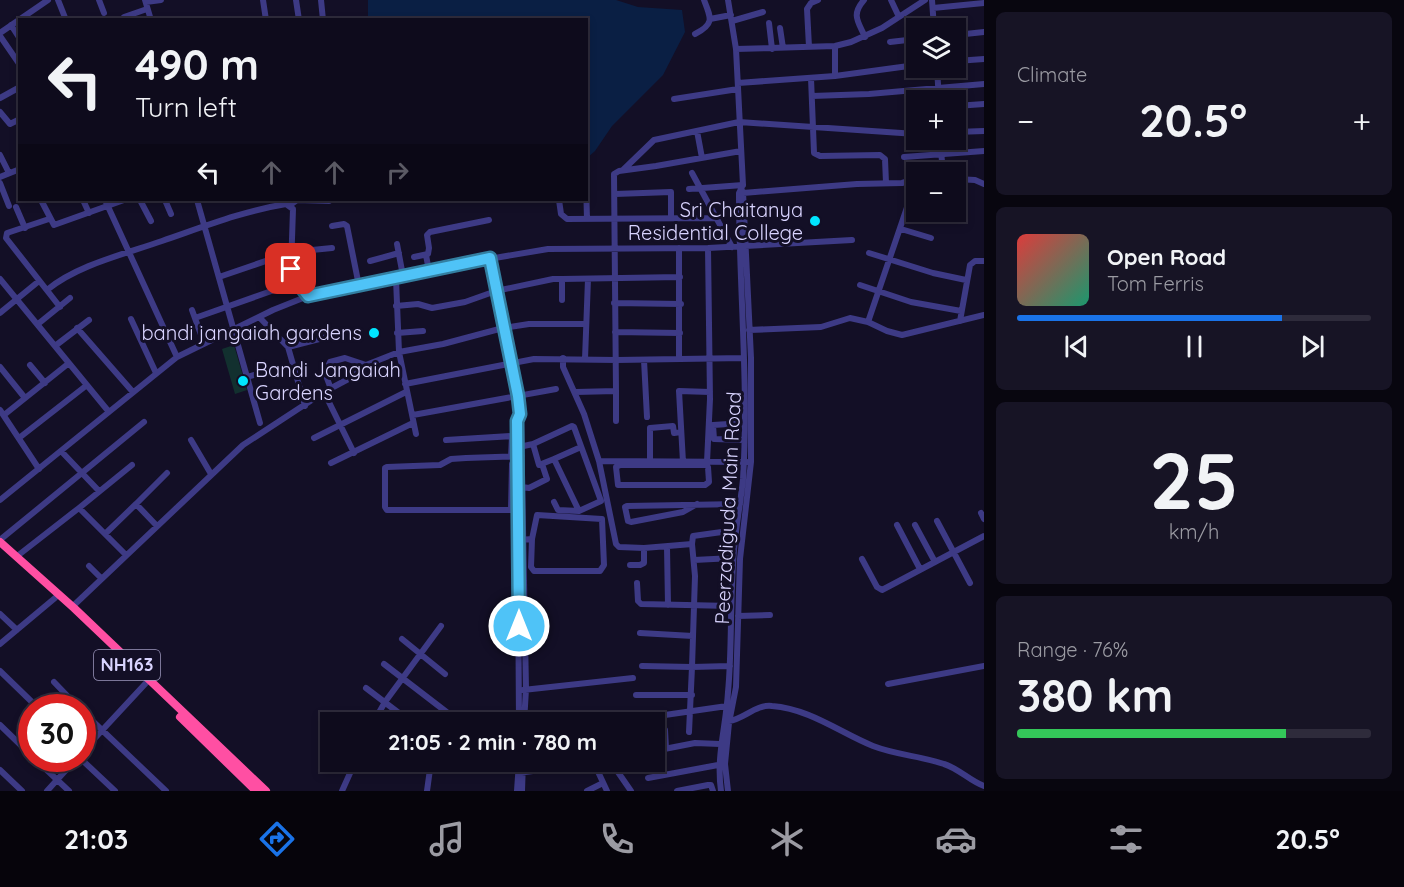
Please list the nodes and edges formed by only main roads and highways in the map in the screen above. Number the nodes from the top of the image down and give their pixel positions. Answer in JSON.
{"nodes":[{"id":1,"x":0,"y":541,"type":"edge"},
{"id":2,"x":0,"y":549,"type":"edge"},
{"id":3,"x":71,"y":609,"type":"junction"},
{"id":4,"x":107,"y":643,"type":"junction"},
{"id":5,"x":250,"y":789,"type":"edge"},
{"id":6,"x":266,"y":791,"type":"edge"}],
"edges":[{"from":1,"to":3,"type":"highway","number":"NH163"},
{"from":2,"to":3,"type":"highway","number":"NH163"},
{"from":3,"to":4,"type":"highway","number":"NH163"},
{"from":4,"to":5,"type":"highway","number":"NH163"},
{"from":4,"to":6,"type":"highway","number":"NH163"}]}
